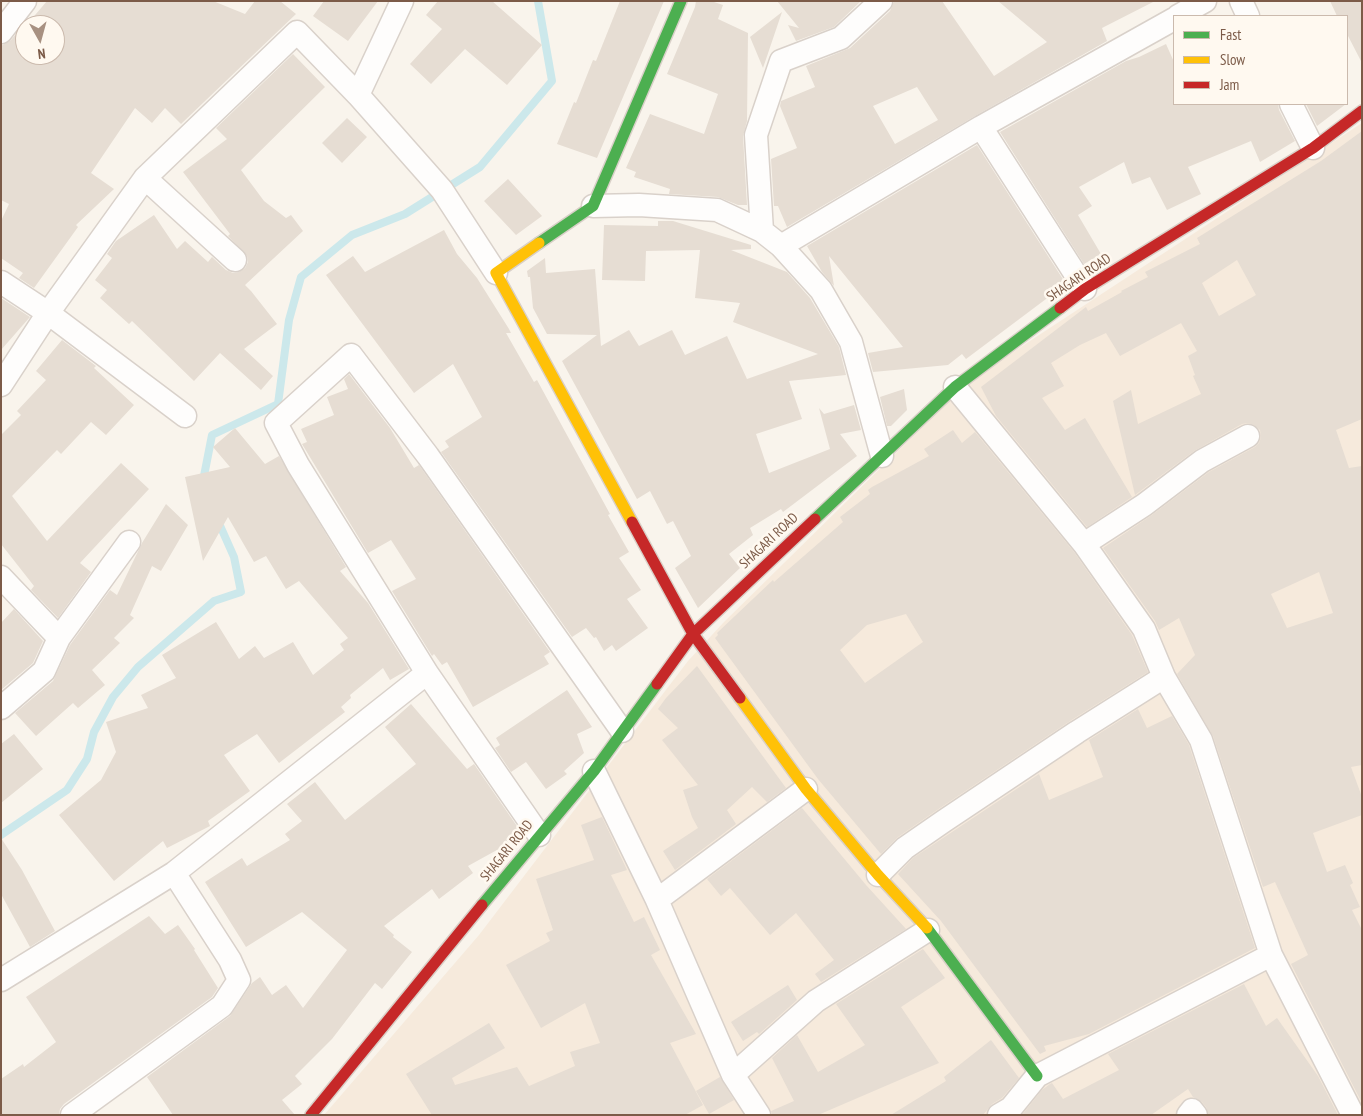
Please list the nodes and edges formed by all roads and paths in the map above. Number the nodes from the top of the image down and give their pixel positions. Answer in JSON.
{"nodes":[{"id":1,"x":25,"y":1,"type":"edge"},
{"id":2,"x":402,"y":1,"type":"edge"},
{"id":3,"x":681,"y":1,"type":"edge"},
{"id":4,"x":881,"y":1,"type":"edge"},
{"id":5,"x":1205,"y":1,"type":"edge"},
{"id":6,"x":1241,"y":1,"type":"edge"},
{"id":7,"x":1180,"y":15,"type":"edge"},
{"id":8,"x":1248,"y":15,"type":"edge"},
{"id":9,"x":1173,"y":20,"type":"edge"},
{"id":10,"x":1,"y":32,"type":"edge"},
{"id":11,"x":358,"y":95,"type":"junction"},
{"id":12,"x":1292,"y":105,"type":"edge"},
{"id":13,"x":1362,"y":111,"type":"edge"},
{"id":14,"x":981,"y":127,"type":"junction"},
{"id":15,"x":1313,"y":148,"type":"junction"},
{"id":16,"x":145,"y":178,"type":"junction"},
{"id":17,"x":593,"y":206,"type":"junction"},
{"id":18,"x":762,"y":231,"type":"junction"},
{"id":19,"x":781,"y":246,"type":"junction"},
{"id":20,"x":235,"y":260,"type":"dead end"},
{"id":21,"x":496,"y":273,"type":"junction"},
{"id":22,"x":1,"y":282,"type":"edge"},
{"id":23,"x":1085,"y":289,"type":"junction"},
{"id":24,"x":48,"y":313,"type":"junction"},
{"id":25,"x":1,"y":385,"type":"edge"},
{"id":26,"x":955,"y":387,"type":"junction"},
{"id":27,"x":185,"y":416,"type":"dead end"},
{"id":28,"x":1248,"y":436,"type":"dead end"},
{"id":29,"x":882,"y":456,"type":"junction"},
{"id":30,"x":129,"y":542,"type":"dead end"},
{"id":31,"x":1084,"y":544,"type":"junction"},
{"id":32,"x":1,"y":577,"type":"edge"},
{"id":33,"x":693,"y":634,"type":"junction"},
{"id":34,"x":59,"y":638,"type":"junction"},
{"id":35,"x":427,"y":673,"type":"junction"},
{"id":36,"x":1164,"y":678,"type":"junction"},
{"id":37,"x":1,"y":708,"type":"edge"},
{"id":38,"x":622,"y":730,"type":"junction"},
{"id":39,"x":594,"y":771,"type":"junction"},
{"id":40,"x":806,"y":789,"type":"junction"},
{"id":41,"x":539,"y":834,"type":"junction"},
{"id":42,"x":174,"y":873,"type":"junction"},
{"id":43,"x":878,"y":875,"type":"junction"},
{"id":44,"x":656,"y":900,"type":"junction"},
{"id":45,"x":928,"y":930,"type":"junction"},
{"id":46,"x":1271,"y":955,"type":"junction"},
{"id":47,"x":1,"y":980,"type":"edge"},
{"id":48,"x":733,"y":1075,"type":"junction"},
{"id":49,"x":1037,"y":1076,"type":"junction"},
{"id":50,"x":72,"y":1115,"type":"edge"},
{"id":51,"x":311,"y":1115,"type":"edge"},
{"id":52,"x":759,"y":1115,"type":"edge"},
{"id":53,"x":999,"y":1115,"type":"edge"},
{"id":54,"x":1188,"y":1115,"type":"edge"},
{"id":55,"x":1196,"y":1115,"type":"edge"},
{"id":56,"x":1353,"y":1115,"type":"edge"}],
"edges":[{"from":1,"to":10,"type":"street"},
{"from":2,"to":11,"type":"street"},
{"from":3,"to":17,"type":"street"},
{"from":4,"to":18,"type":"street"},
{"from":5,"to":7,"type":"street"},
{"from":6,"to":8,"type":"street"},
{"from":9,"to":14,"type":"street"},
{"from":11,"to":16,"type":"street"},
{"from":11,"to":21,"type":"street"},
{"from":12,"to":15,"type":"street"},
{"from":13,"to":15,"type":"street","name":"SHAGARI ROAD"},
{"from":14,"to":19,"type":"street"},
{"from":14,"to":23,"type":"street"},
{"from":15,"to":23,"type":"street","name":"SHAGARI ROAD"},
{"from":16,"to":20,"type":"street"},
{"from":16,"to":24,"type":"street"},
{"from":17,"to":18,"type":"street"},
{"from":17,"to":21,"type":"street"},
{"from":18,"to":19,"type":"street"},
{"from":19,"to":29,"type":"street"},
{"from":21,"to":33,"type":"street"},
{"from":22,"to":24,"type":"street"},
{"from":23,"to":26,"type":"street","name":"SHAGARI ROAD"},
{"from":24,"to":25,"type":"street"},
{"from":24,"to":27,"type":"street"},
{"from":26,"to":29,"type":"street","name":"SHAGARI ROAD"},
{"from":26,"to":31,"type":"street"},
{"from":28,"to":31,"type":"street"},
{"from":29,"to":33,"type":"street","name":"SHAGARI ROAD"},
{"from":30,"to":34,"type":"street"},
{"from":31,"to":36,"type":"street"},
{"from":32,"to":34,"type":"street"},
{"from":33,"to":38,"type":"street","name":"SHAGARI ROAD"},
{"from":33,"to":40,"type":"street"},
{"from":34,"to":37,"type":"street"},
{"from":35,"to":38,"type":"street"},
{"from":35,"to":41,"type":"street"},
{"from":35,"to":42,"type":"street"},
{"from":36,"to":43,"type":"street"},
{"from":36,"to":46,"type":"street"},
{"from":38,"to":39,"type":"street","name":"SHAGARI ROAD"},
{"from":39,"to":41,"type":"street","name":"SHAGARI ROAD"},
{"from":39,"to":44,"type":"street"},
{"from":40,"to":43,"type":"street"},
{"from":40,"to":44,"type":"street"},
{"from":41,"to":51,"type":"street","name":"SHAGARI ROAD"},
{"from":42,"to":47,"type":"street"},
{"from":42,"to":50,"type":"street"},
{"from":43,"to":45,"type":"street"},
{"from":44,"to":48,"type":"street"},
{"from":45,"to":48,"type":"street"},
{"from":45,"to":49,"type":"street"},
{"from":46,"to":49,"type":"street"},
{"from":46,"to":56,"type":"street"},
{"from":48,"to":52,"type":"street"},
{"from":49,"to":53,"type":"street"},
{"from":54,"to":55,"type":"street"}]}
